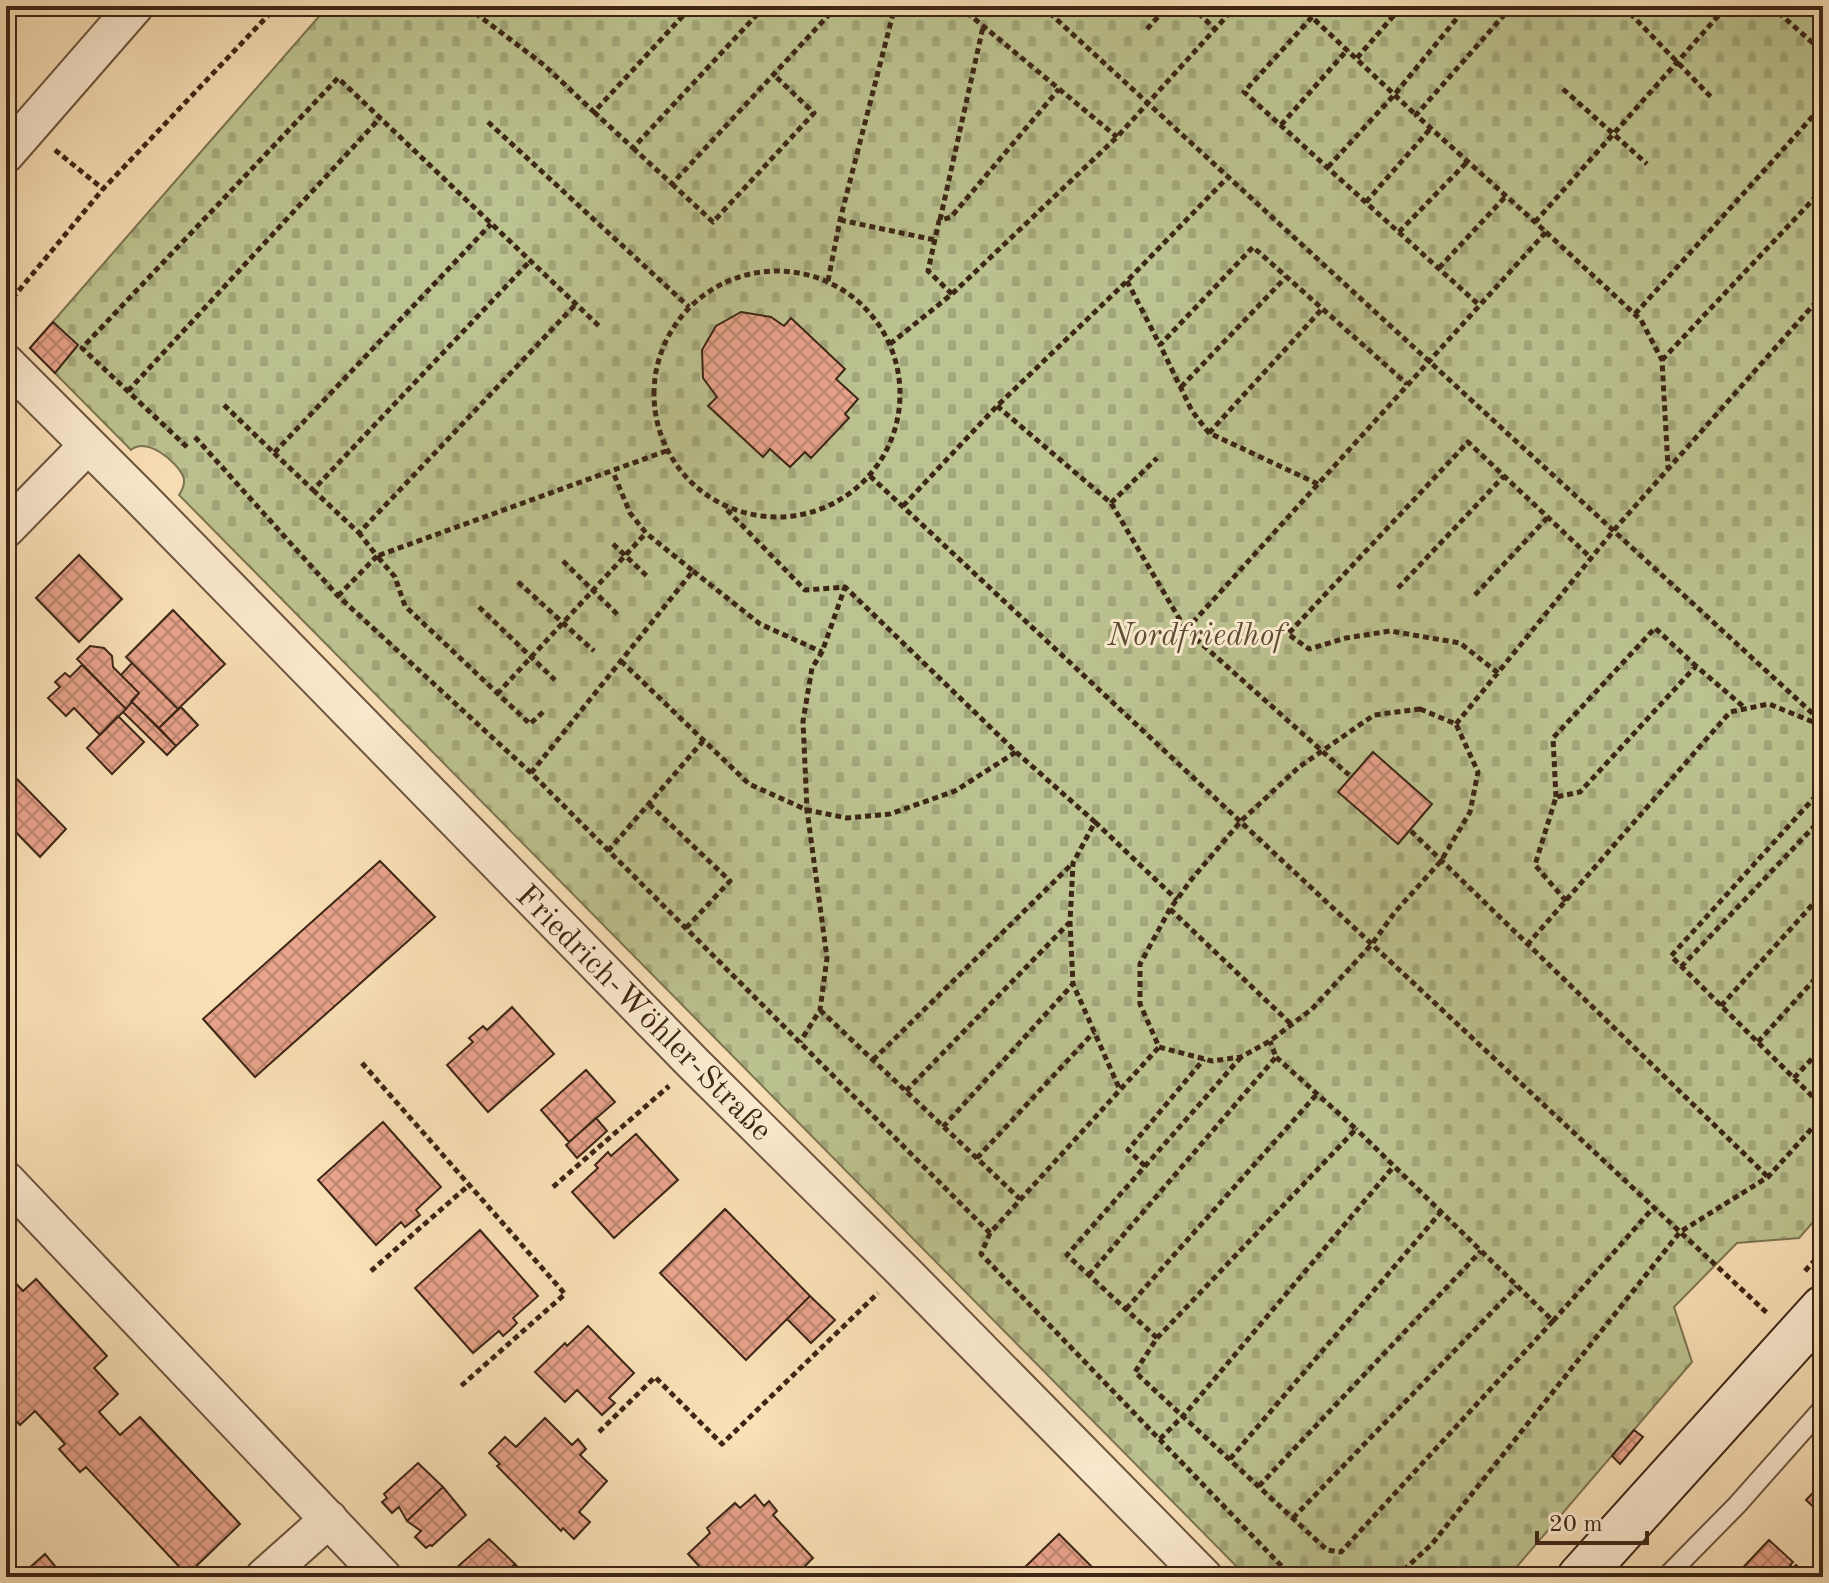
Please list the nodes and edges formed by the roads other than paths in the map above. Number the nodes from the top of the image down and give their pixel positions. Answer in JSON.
{"nodes":[{"id":1,"x":135,"y":6,"type":"edge"},
{"id":2,"x":14,"y":144,"type":"edge"},
{"id":3,"x":6,"y":363,"type":"edge"},
{"id":4,"x":88,"y":445,"type":"junction"},
{"id":5,"x":6,"y":529,"type":"edge"},
{"id":6,"x":6,"y":1180,"type":"edge"},
{"id":7,"x":1823,"y":1308,"type":"edge"},
{"id":8,"x":1823,"y":1408,"type":"edge"},
{"id":9,"x":329,"y":1519,"type":"junction"},
{"id":10,"x":1586,"y":1575,"type":"edge"},
{"id":11,"x":264,"y":1577,"type":"edge"},
{"id":12,"x":383,"y":1577,"type":"edge"},
{"id":13,"x":1204,"y":1577,"type":"edge"},
{"id":14,"x":1666,"y":1577,"type":"edge"}],
"edges":[{"from":1,"to":2,"type":"street"},
{"from":3,"to":4,"type":"street","name":"Friedrich-Wöhler-Straße"},
{"from":4,"to":5,"type":"street"},
{"from":4,"to":13,"type":"street","name":"Friedrich-Wöhler-Straße"},
{"from":6,"to":9,"type":"street"},
{"from":7,"to":10,"type":"main road"},
{"from":8,"to":14,"type":"lane"},
{"from":9,"to":11,"type":"street"},
{"from":9,"to":12,"type":"street"}]}
